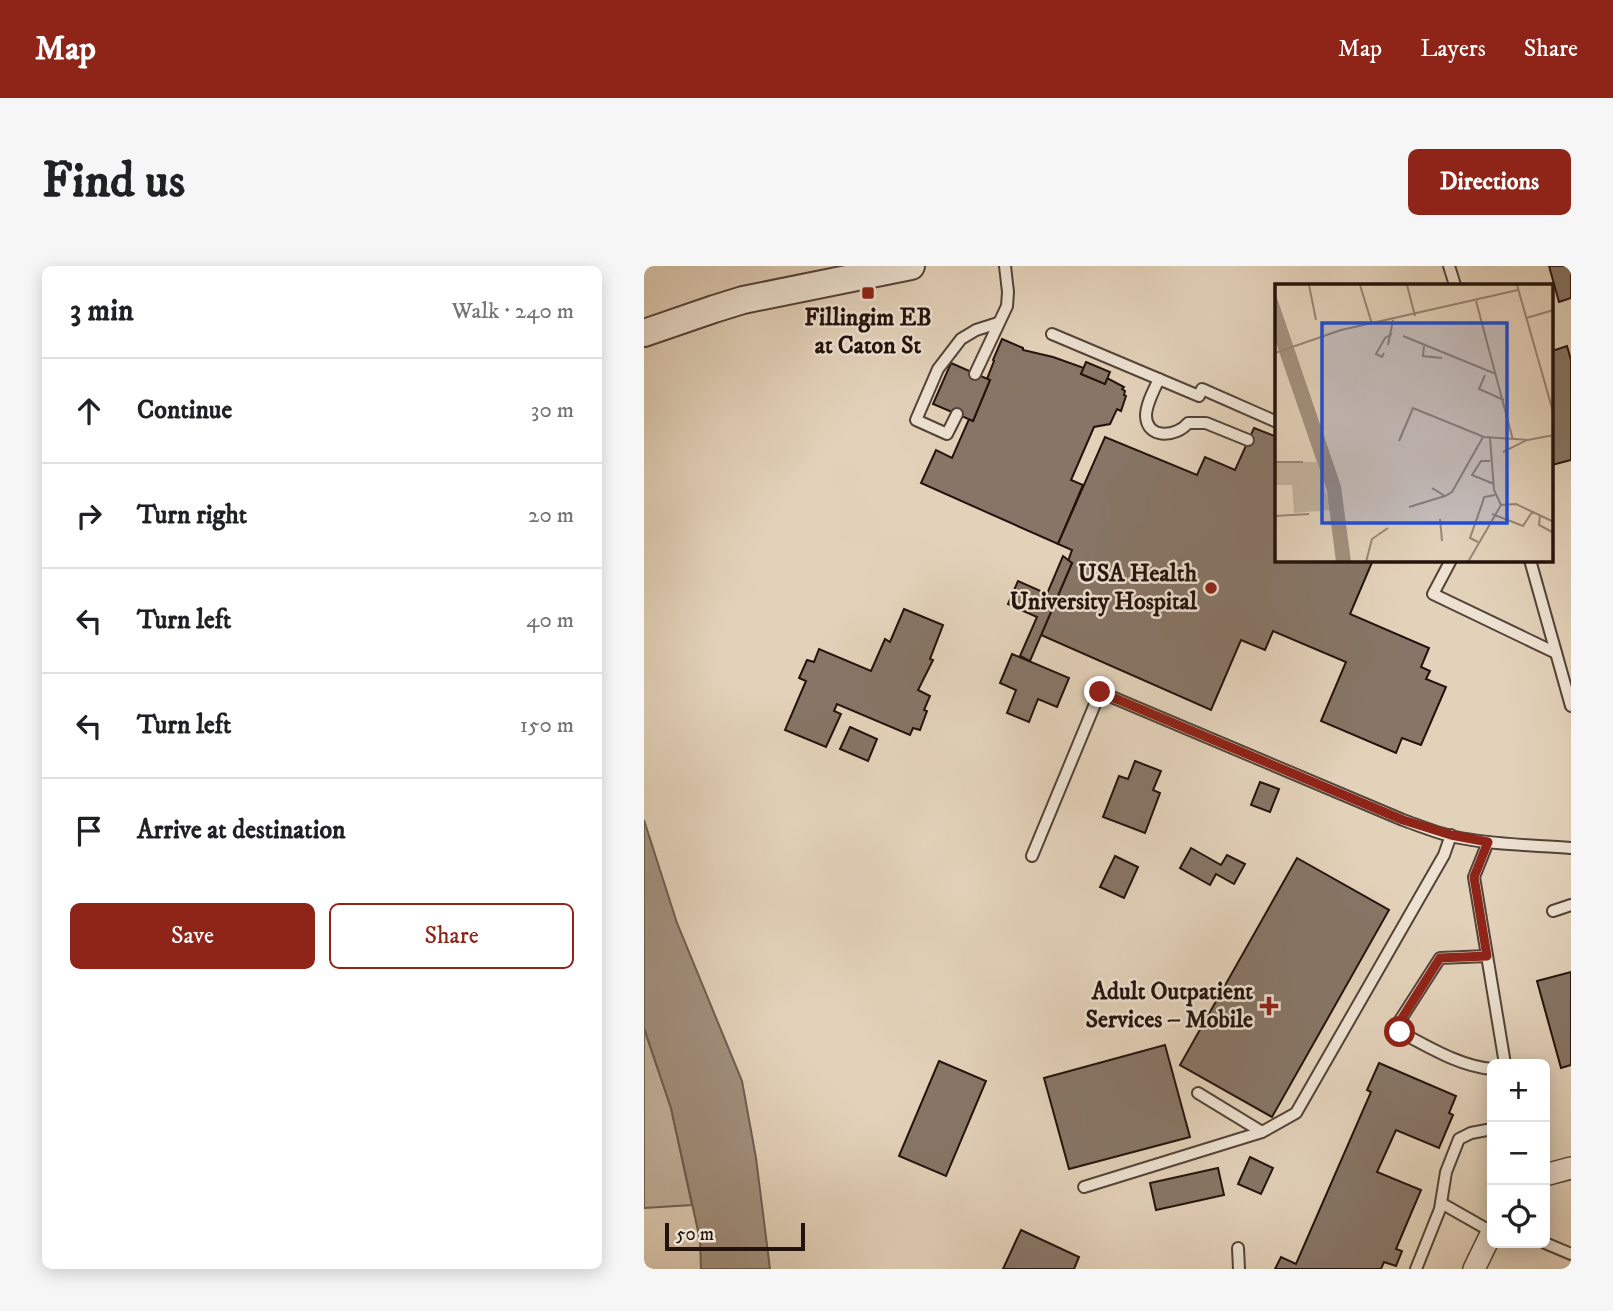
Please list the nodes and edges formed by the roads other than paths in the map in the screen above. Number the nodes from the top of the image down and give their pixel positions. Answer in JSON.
{"nodes":[{"id":1,"x":1005,"y":266,"type":"edge"},
{"id":2,"x":1449,"y":266,"type":"edge"},
{"id":3,"x":900,"y":267,"type":"edge"},
{"id":4,"x":1455,"y":284,"type":"edge"},
{"id":5,"x":998,"y":323,"type":"junction"},
{"id":6,"x":644,"y":334,"type":"edge"},
{"id":7,"x":1052,"y":334,"type":"dead end"},
{"id":8,"x":975,"y":374,"type":"dead end"},
{"id":9,"x":1159,"y":379,"type":"junction"},
{"id":10,"x":957,"y":414,"type":"dead end"},
{"id":11,"x":1275,"y":421,"type":"edge"},
{"id":12,"x":1248,"y":440,"type":"dead end"},
{"id":13,"x":1450,"y":562,"type":"edge"},
{"id":14,"x":1531,"y":562,"type":"edge"},
{"id":15,"x":1556,"y":653,"type":"junction"},
{"id":16,"x":1571,"y":706,"type":"edge"},
{"id":17,"x":1451,"y":835,"type":"junction"},
{"id":18,"x":1488,"y":842,"type":"junction"},
{"id":19,"x":1571,"y":848,"type":"edge"},
{"id":20,"x":1032,"y":856,"type":"dead end"},
{"id":21,"x":1571,"y":905,"type":"edge"},
{"id":22,"x":1553,"y":911,"type":"dead end"},
{"id":23,"x":1487,"y":956,"type":"junction"},
{"id":24,"x":1504,"y":1059,"type":"edge"},
{"id":25,"x":1487,"y":1069,"type":"edge"},
{"id":26,"x":1198,"y":1093,"type":"dead end"},
{"id":27,"x":1487,"y":1130,"type":"edge"},
{"id":28,"x":1262,"y":1132,"type":"junction"},
{"id":29,"x":1571,"y":1168,"type":"edge"},
{"id":30,"x":1550,"y":1174,"type":"edge"},
{"id":31,"x":1084,"y":1187,"type":"dead end"},
{"id":32,"x":1441,"y":1203,"type":"junction"},
{"id":33,"x":1487,"y":1229,"type":"edge"},
{"id":34,"x":1487,"y":1242,"type":"edge"},
{"id":35,"x":1550,"y":1245,"type":"edge"},
{"id":36,"x":1238,"y":1248,"type":"dead end"},
{"id":37,"x":1571,"y":1254,"type":"edge"},
{"id":38,"x":1239,"y":1269,"type":"edge"},
{"id":39,"x":1416,"y":1269,"type":"edge"},
{"id":40,"x":1474,"y":1269,"type":"edge"}],
"edges":[{"from":1,"to":5,"type":"lane"},
{"from":2,"to":4,"type":"lane"},
{"from":3,"to":6,"type":"street"},
{"from":5,"to":8,"type":"lane"},
{"from":5,"to":10,"type":"lane"},
{"from":7,"to":9,"type":"lane"},
{"from":9,"to":11,"type":"lane"},
{"from":9,"to":12,"type":"lane"},
{"from":13,"to":15,"type":"lane"},
{"from":14,"to":15,"type":"lane"},
{"from":15,"to":16,"type":"lane"},
{"from":17,"to":18,"type":"lane"},
{"from":17,"to":20,"type":"lane"},
{"from":17,"to":28,"type":"lane"},
{"from":18,"to":19,"type":"lane"},
{"from":18,"to":23,"type":"lane"},
{"from":21,"to":22,"type":"lane"},
{"from":23,"to":24,"type":"lane"},
{"from":23,"to":25,"type":"lane"},
{"from":26,"to":28,"type":"lane"},
{"from":27,"to":32,"type":"lane"},
{"from":28,"to":31,"type":"lane"},
{"from":29,"to":30,"type":"street"},
{"from":32,"to":33,"type":"lane"},
{"from":32,"to":39,"type":"lane"},
{"from":34,"to":40,"type":"street"},
{"from":35,"to":37,"type":"lane"},
{"from":36,"to":38,"type":"lane"}]}
